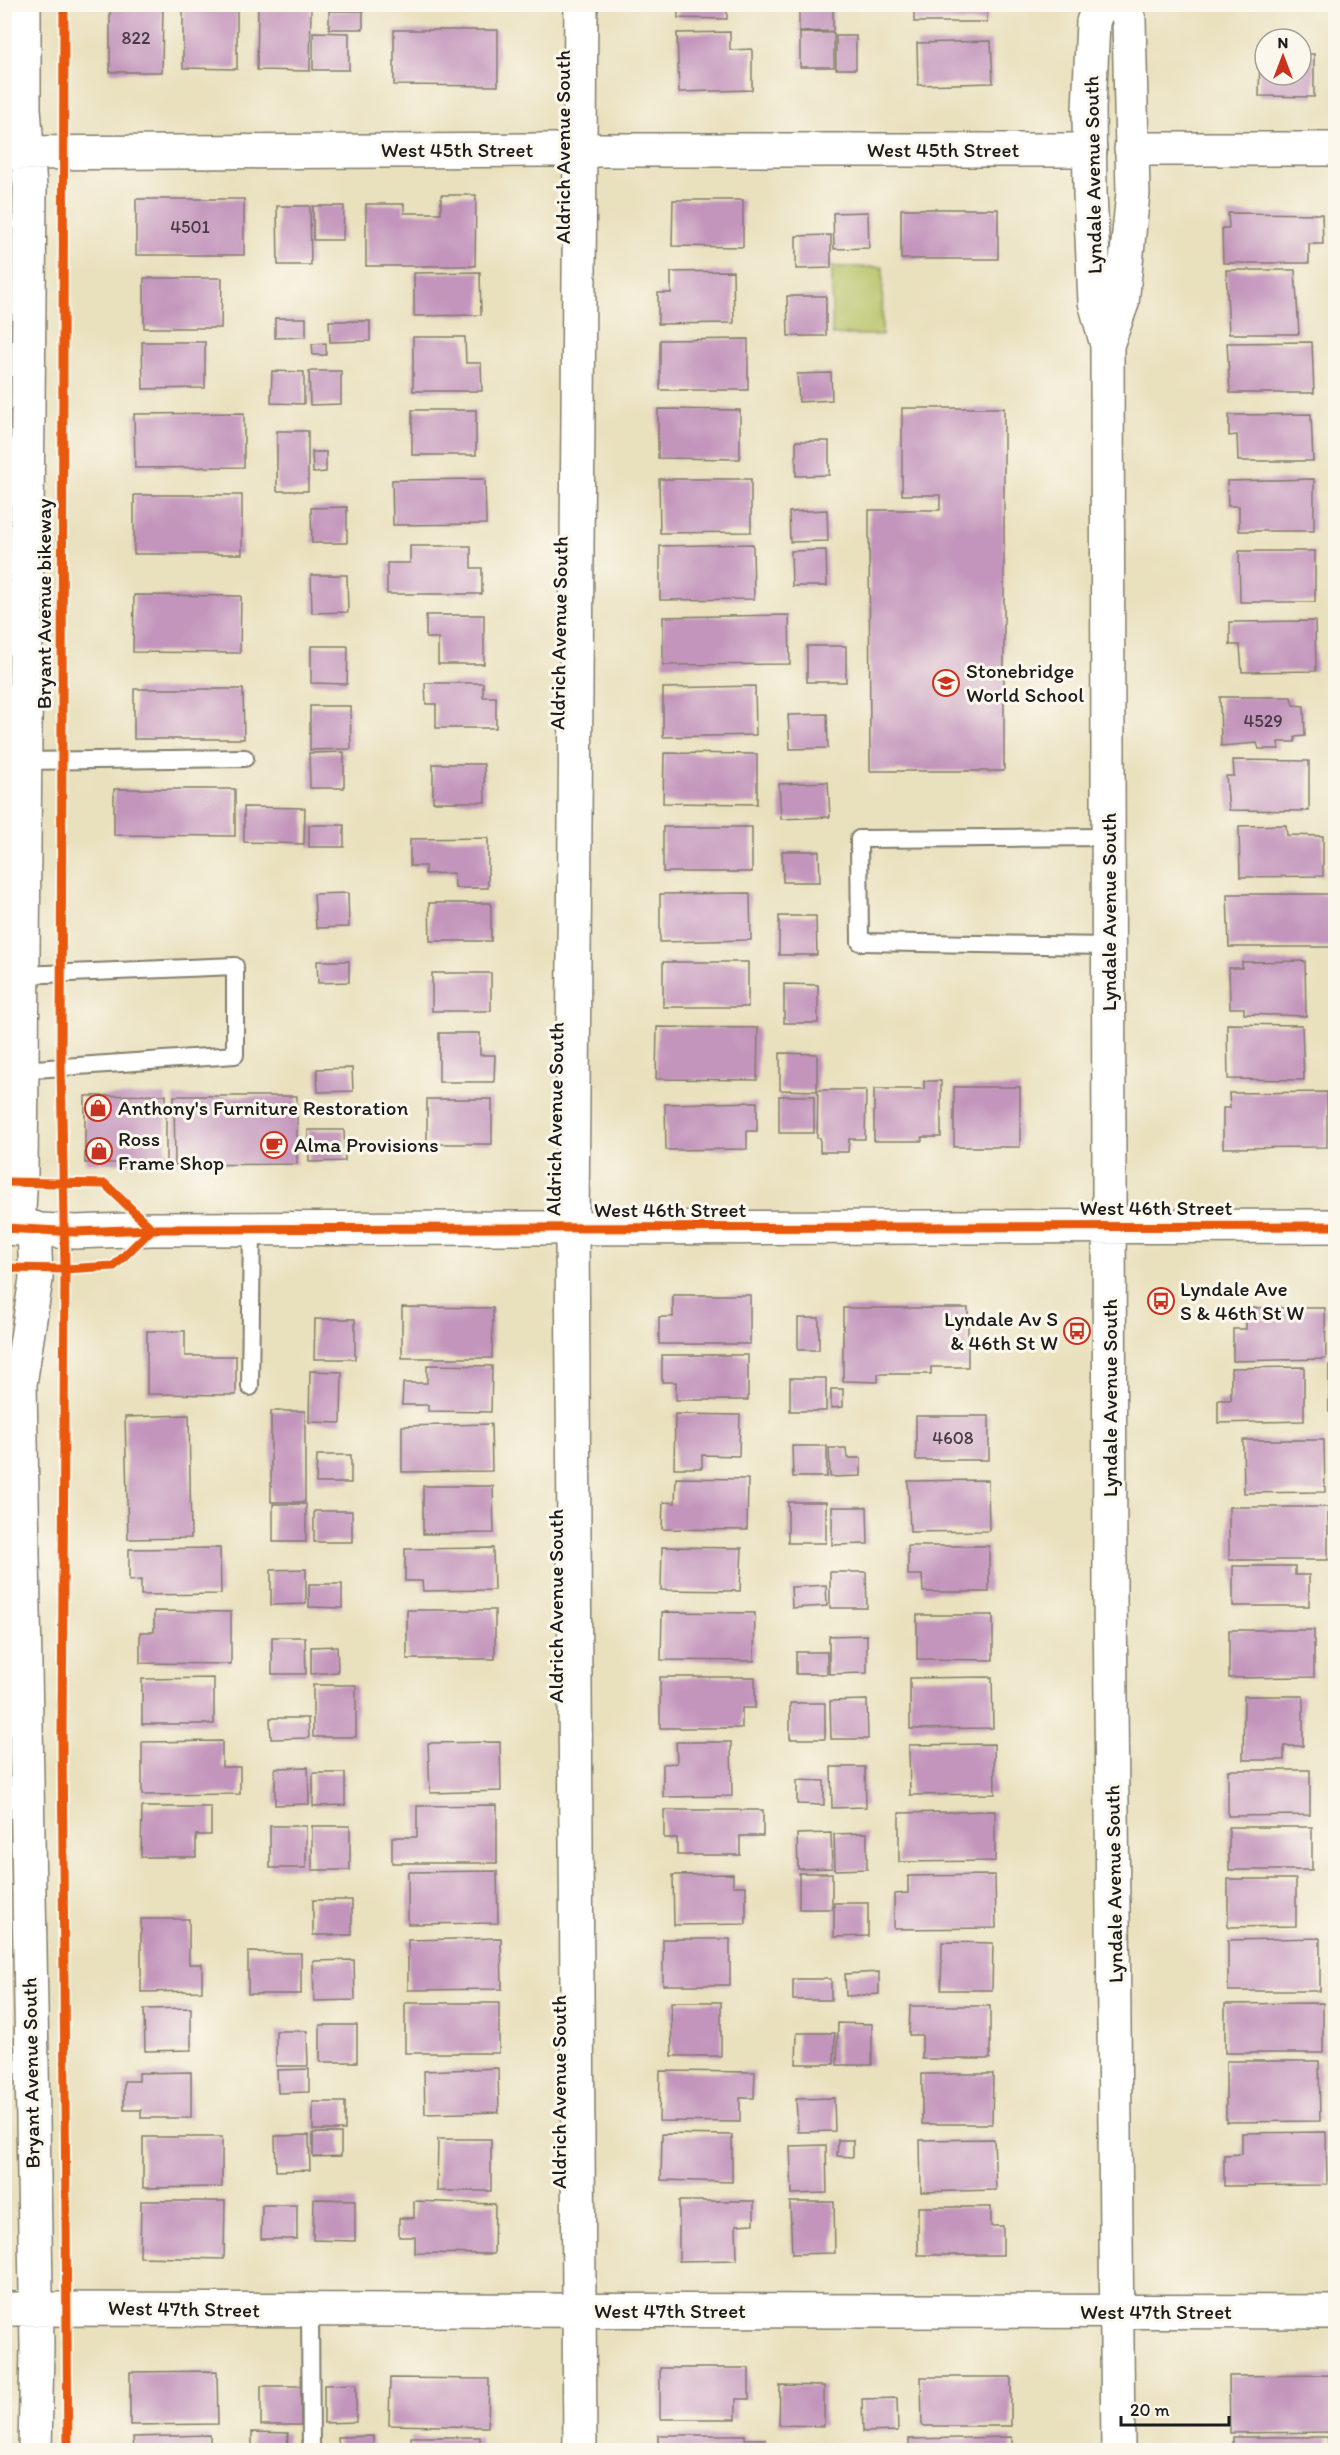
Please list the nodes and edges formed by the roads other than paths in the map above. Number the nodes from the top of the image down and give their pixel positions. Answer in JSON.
{"nodes":[{"id":1,"x":24,"y":4,"type":"edge"},
{"id":2,"x":581,"y":4,"type":"edge"},
{"id":3,"x":1100,"y":4,"type":"edge"},
{"id":4,"x":1124,"y":4,"type":"edge"},
{"id":5,"x":1131,"y":149,"type":"junction"},
{"id":6,"x":1335,"y":149,"type":"edge"},
{"id":7,"x":582,"y":150,"type":"junction"},
{"id":8,"x":1090,"y":150,"type":"junction"},
{"id":9,"x":15,"y":154,"type":"edge"},
{"id":10,"x":1107,"y":345,"type":"junction"},
{"id":11,"x":245,"y":758,"type":"dead end"},
{"id":12,"x":23,"y":761,"type":"junction"},
{"id":13,"x":1109,"y":837,"type":"junction"},
{"id":14,"x":1109,"y":946,"type":"junction"},
{"id":15,"x":22,"y":975,"type":"junction"},
{"id":16,"x":21,"y":1070,"type":"junction"},
{"id":17,"x":1110,"y":1226,"type":"junction"},
{"id":18,"x":1335,"y":1226,"type":"edge"},
{"id":19,"x":19,"y":1228,"type":"edge"},
{"id":20,"x":252,"y":1229,"type":"junction"},
{"id":21,"x":572,"y":1229,"type":"junction"},
{"id":22,"x":12,"y":1387,"type":"edge"},
{"id":23,"x":250,"y":1387,"type":"dead end"},
{"id":24,"x":20,"y":2309,"type":"edge"},
{"id":25,"x":310,"y":2311,"type":"junction"},
{"id":26,"x":578,"y":2311,"type":"junction"},
{"id":27,"x":1118,"y":2312,"type":"junction"},
{"id":28,"x":1335,"y":2312,"type":"edge"},
{"id":29,"x":35,"y":2451,"type":"edge"},
{"id":30,"x":311,"y":2451,"type":"edge"},
{"id":31,"x":580,"y":2451,"type":"edge"},
{"id":32,"x":1118,"y":2451,"type":"edge"}],
"edges":[{"from":1,"to":9,"type":"street","name":"Bryant Avenue South"},
{"from":2,"to":7,"type":"street","name":"Aldrich Avenue South"},
{"from":3,"to":8,"type":"street","name":"Lyndale Avenue South"},
{"from":4,"to":5,"type":"street","name":"Lyndale Avenue South"},
{"from":5,"to":6,"type":"street"},
{"from":5,"to":10,"type":"street","name":"Lyndale Avenue South"},
{"from":7,"to":8,"type":"street","name":"West 45th Street"},
{"from":7,"to":9,"type":"street","name":"West 45th Street"},
{"from":7,"to":21,"type":"street","name":"Aldrich Avenue South"},
{"from":8,"to":10,"type":"street","name":"Lyndale Avenue South"},
{"from":9,"to":12,"type":"street","name":"Bryant Avenue South"},
{"from":10,"to":13,"type":"street","name":"Lyndale Avenue South"},
{"from":11,"to":12,"type":"lane"},
{"from":12,"to":15,"type":"street","name":"Bryant Avenue South"},
{"from":13,"to":14,"type":"street","name":"Lyndale Avenue South"},
{"from":13,"to":14,"type":"lane"},
{"from":14,"to":17,"type":"street","name":"Lyndale Avenue South"},
{"from":15,"to":16,"type":"street","name":"Bryant Avenue South"},
{"from":15,"to":16,"type":"lane"},
{"from":16,"to":19,"type":"street","name":"Bryant Avenue South"},
{"from":17,"to":18,"type":"street","name":"West 46th Street"},
{"from":17,"to":21,"type":"street","name":"West 46th Street"},
{"from":17,"to":27,"type":"street","name":"Lyndale Avenue South"},
{"from":19,"to":20,"type":"street","name":"West 46th Street"},
{"from":19,"to":22,"type":"street","name":"Bryant Avenue South"},
{"from":20,"to":21,"type":"street","name":"West 46th Street"},
{"from":20,"to":23,"type":"lane"},
{"from":21,"to":26,"type":"street","name":"Aldrich Avenue South"},
{"from":22,"to":24,"type":"street","name":"Bryant Avenue South"},
{"from":24,"to":25,"type":"street","name":"West 47th Street"},
{"from":24,"to":29,"type":"street","name":"Bryant Avenue South"},
{"from":25,"to":26,"type":"street","name":"West 47th Street"},
{"from":25,"to":30,"type":"lane"},
{"from":26,"to":27,"type":"street","name":"West 47th Street"},
{"from":26,"to":31,"type":"street","name":"Aldrich Avenue South"},
{"from":27,"to":28,"type":"street","name":"West 47th Street"},
{"from":27,"to":32,"type":"street","name":"Lyndale Avenue South"}]}
